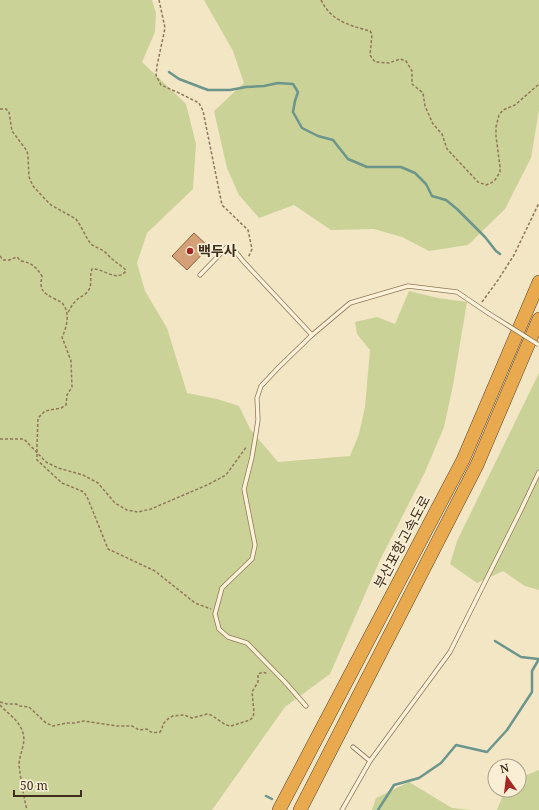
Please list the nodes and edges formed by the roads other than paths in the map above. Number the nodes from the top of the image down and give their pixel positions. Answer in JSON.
{"nodes":[{"id":1,"x":200,"y":275,"type":"dead end"},
{"id":2,"x":539,"y":282,"type":"edge"},
{"id":3,"x":539,"y":319,"type":"edge"},
{"id":4,"x":312,"y":335,"type":"junction"},
{"id":5,"x":539,"y":345,"type":"edge"},
{"id":6,"x":539,"y":472,"type":"edge"},
{"id":7,"x":306,"y":706,"type":"dead end"},
{"id":8,"x":353,"y":747,"type":"dead end"},
{"id":9,"x":370,"y":761,"type":"junction"},
{"id":10,"x":280,"y":810,"type":"edge"},
{"id":11,"x":300,"y":810,"type":"edge"},
{"id":12,"x":342,"y":810,"type":"edge"}],
"edges":[{"from":1,"to":4,"type":"lane"},
{"from":2,"to":10,"type":"highway","name":"부산포항고속도로"},
{"from":3,"to":11,"type":"highway"},
{"from":4,"to":5,"type":"lane","bridge":true},
{"from":4,"to":7,"type":"lane"},
{"from":6,"to":9,"type":"lane"},
{"from":8,"to":9,"type":"lane"},
{"from":9,"to":12,"type":"lane"}]}
